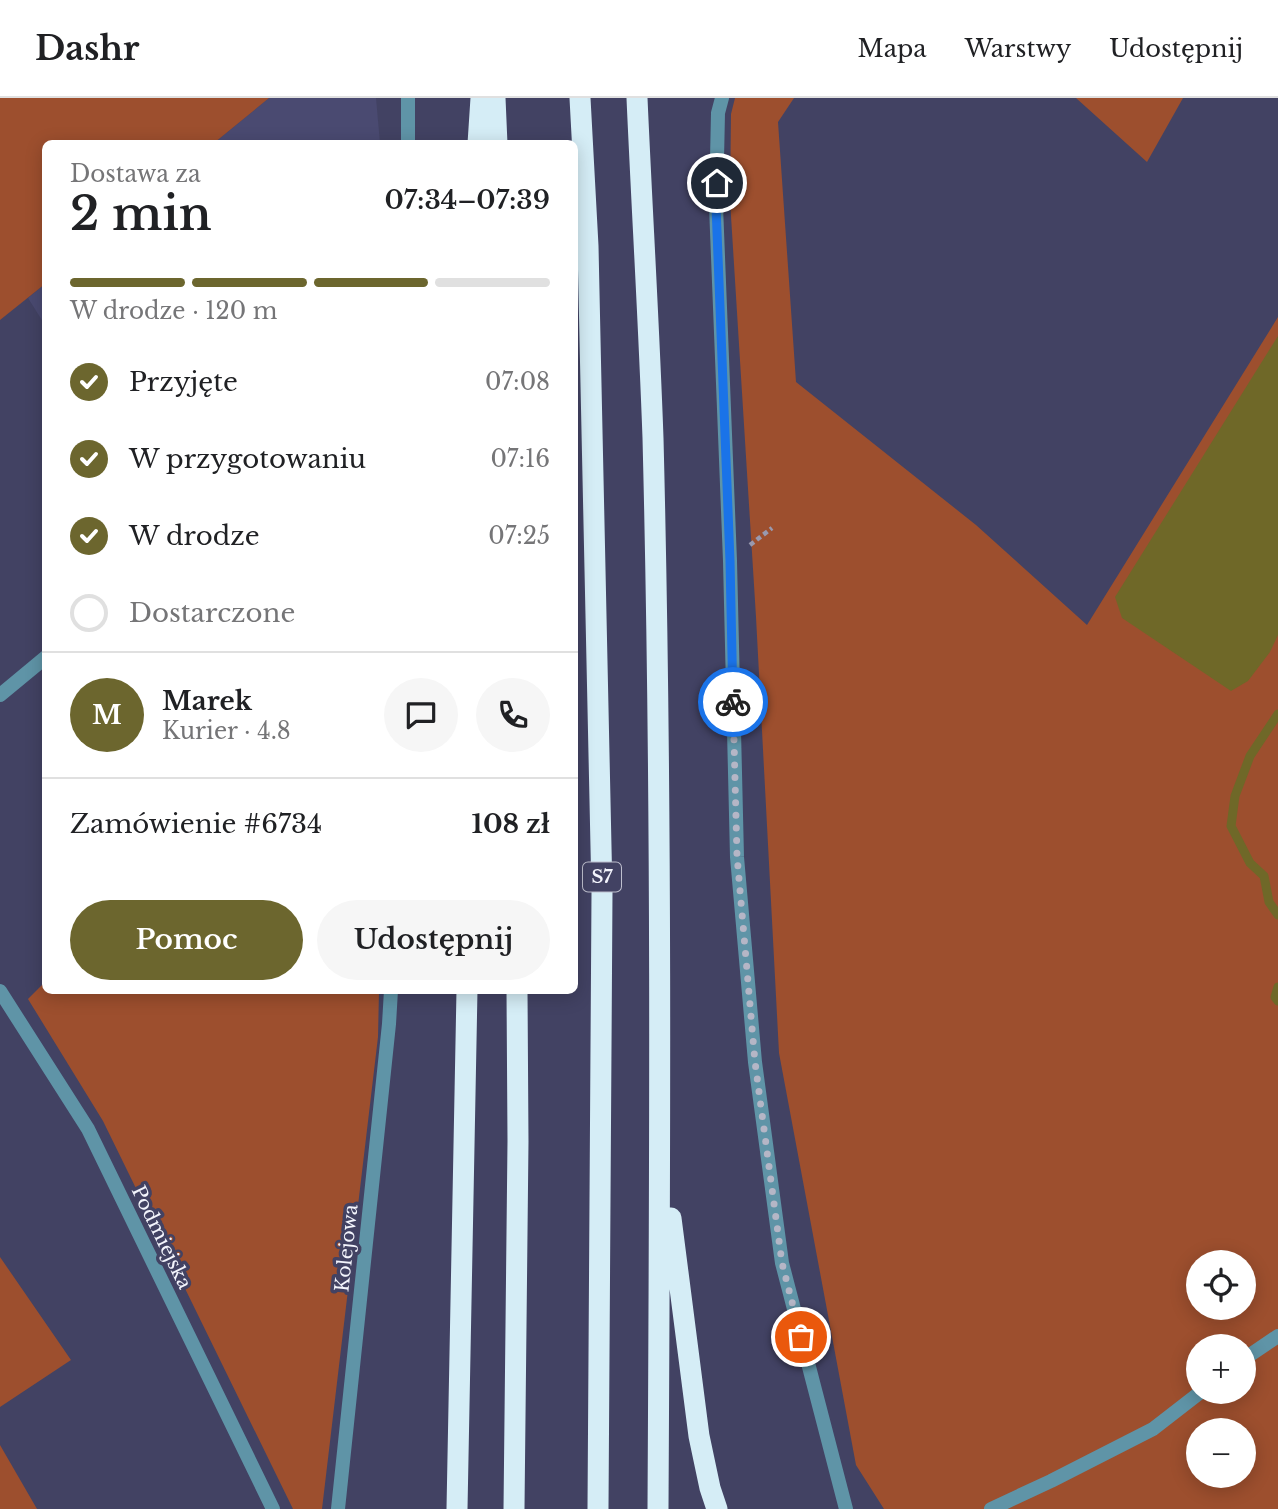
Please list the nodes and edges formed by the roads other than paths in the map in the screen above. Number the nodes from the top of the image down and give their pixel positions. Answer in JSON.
{"nodes":[{"id":1,"x":408,"y":98,"type":"edge"},
{"id":2,"x":481,"y":98,"type":"edge"},
{"id":3,"x":495,"y":98,"type":"edge"},
{"id":4,"x":580,"y":98,"type":"edge"},
{"id":5,"x":637,"y":98,"type":"edge"},
{"id":6,"x":722,"y":98,"type":"edge"},
{"id":7,"x":408,"y":140,"type":"edge"},
{"id":8,"x":478,"y":140,"type":"edge"},
{"id":9,"x":497,"y":140,"type":"edge"},
{"id":10,"x":42,"y":660,"type":"edge"},
{"id":11,"x":0,"y":695,"type":"edge"},
{"id":12,"x":0,"y":991,"type":"edge"},
{"id":13,"x":391,"y":994,"type":"edge"},
{"id":14,"x":467,"y":994,"type":"edge"},
{"id":15,"x":517,"y":994,"type":"edge"},
{"id":16,"x":660,"y":1134,"type":"junction"},
{"id":17,"x":1278,"y":1336,"type":"edge"},
{"id":18,"x":1256,"y":1351,"type":"edge"},
{"id":19,"x":1186,"y":1403,"type":"edge"},
{"id":20,"x":715,"y":1502,"type":"edge"},
{"id":21,"x":274,"y":1509,"type":"edge"},
{"id":22,"x":338,"y":1509,"type":"edge"},
{"id":23,"x":457,"y":1509,"type":"edge"},
{"id":24,"x":514,"y":1509,"type":"edge"},
{"id":25,"x":598,"y":1509,"type":"edge"},
{"id":26,"x":658,"y":1509,"type":"edge"},
{"id":27,"x":846,"y":1509,"type":"edge"},
{"id":28,"x":990,"y":1509,"type":"edge"}],
"edges":[{"from":1,"to":7,"type":"street"},
{"from":2,"to":8,"type":"highway"},
{"from":3,"to":9,"type":"highway"},
{"from":4,"to":25,"type":"highway","number":"S7"},
{"from":5,"to":16,"type":"highway"},
{"from":6,"to":27,"type":"street"},
{"from":10,"to":11,"type":"street"},
{"from":12,"to":21,"type":"street","name":"Podmiejska"},
{"from":13,"to":22,"type":"street","name":"Kolejowa"},
{"from":14,"to":23,"type":"highway"},
{"from":15,"to":24,"type":"highway"},
{"from":16,"to":20,"type":"highway"},
{"from":16,"to":26,"type":"highway"},
{"from":17,"to":18,"type":"street"},
{"from":19,"to":28,"type":"street"}]}
